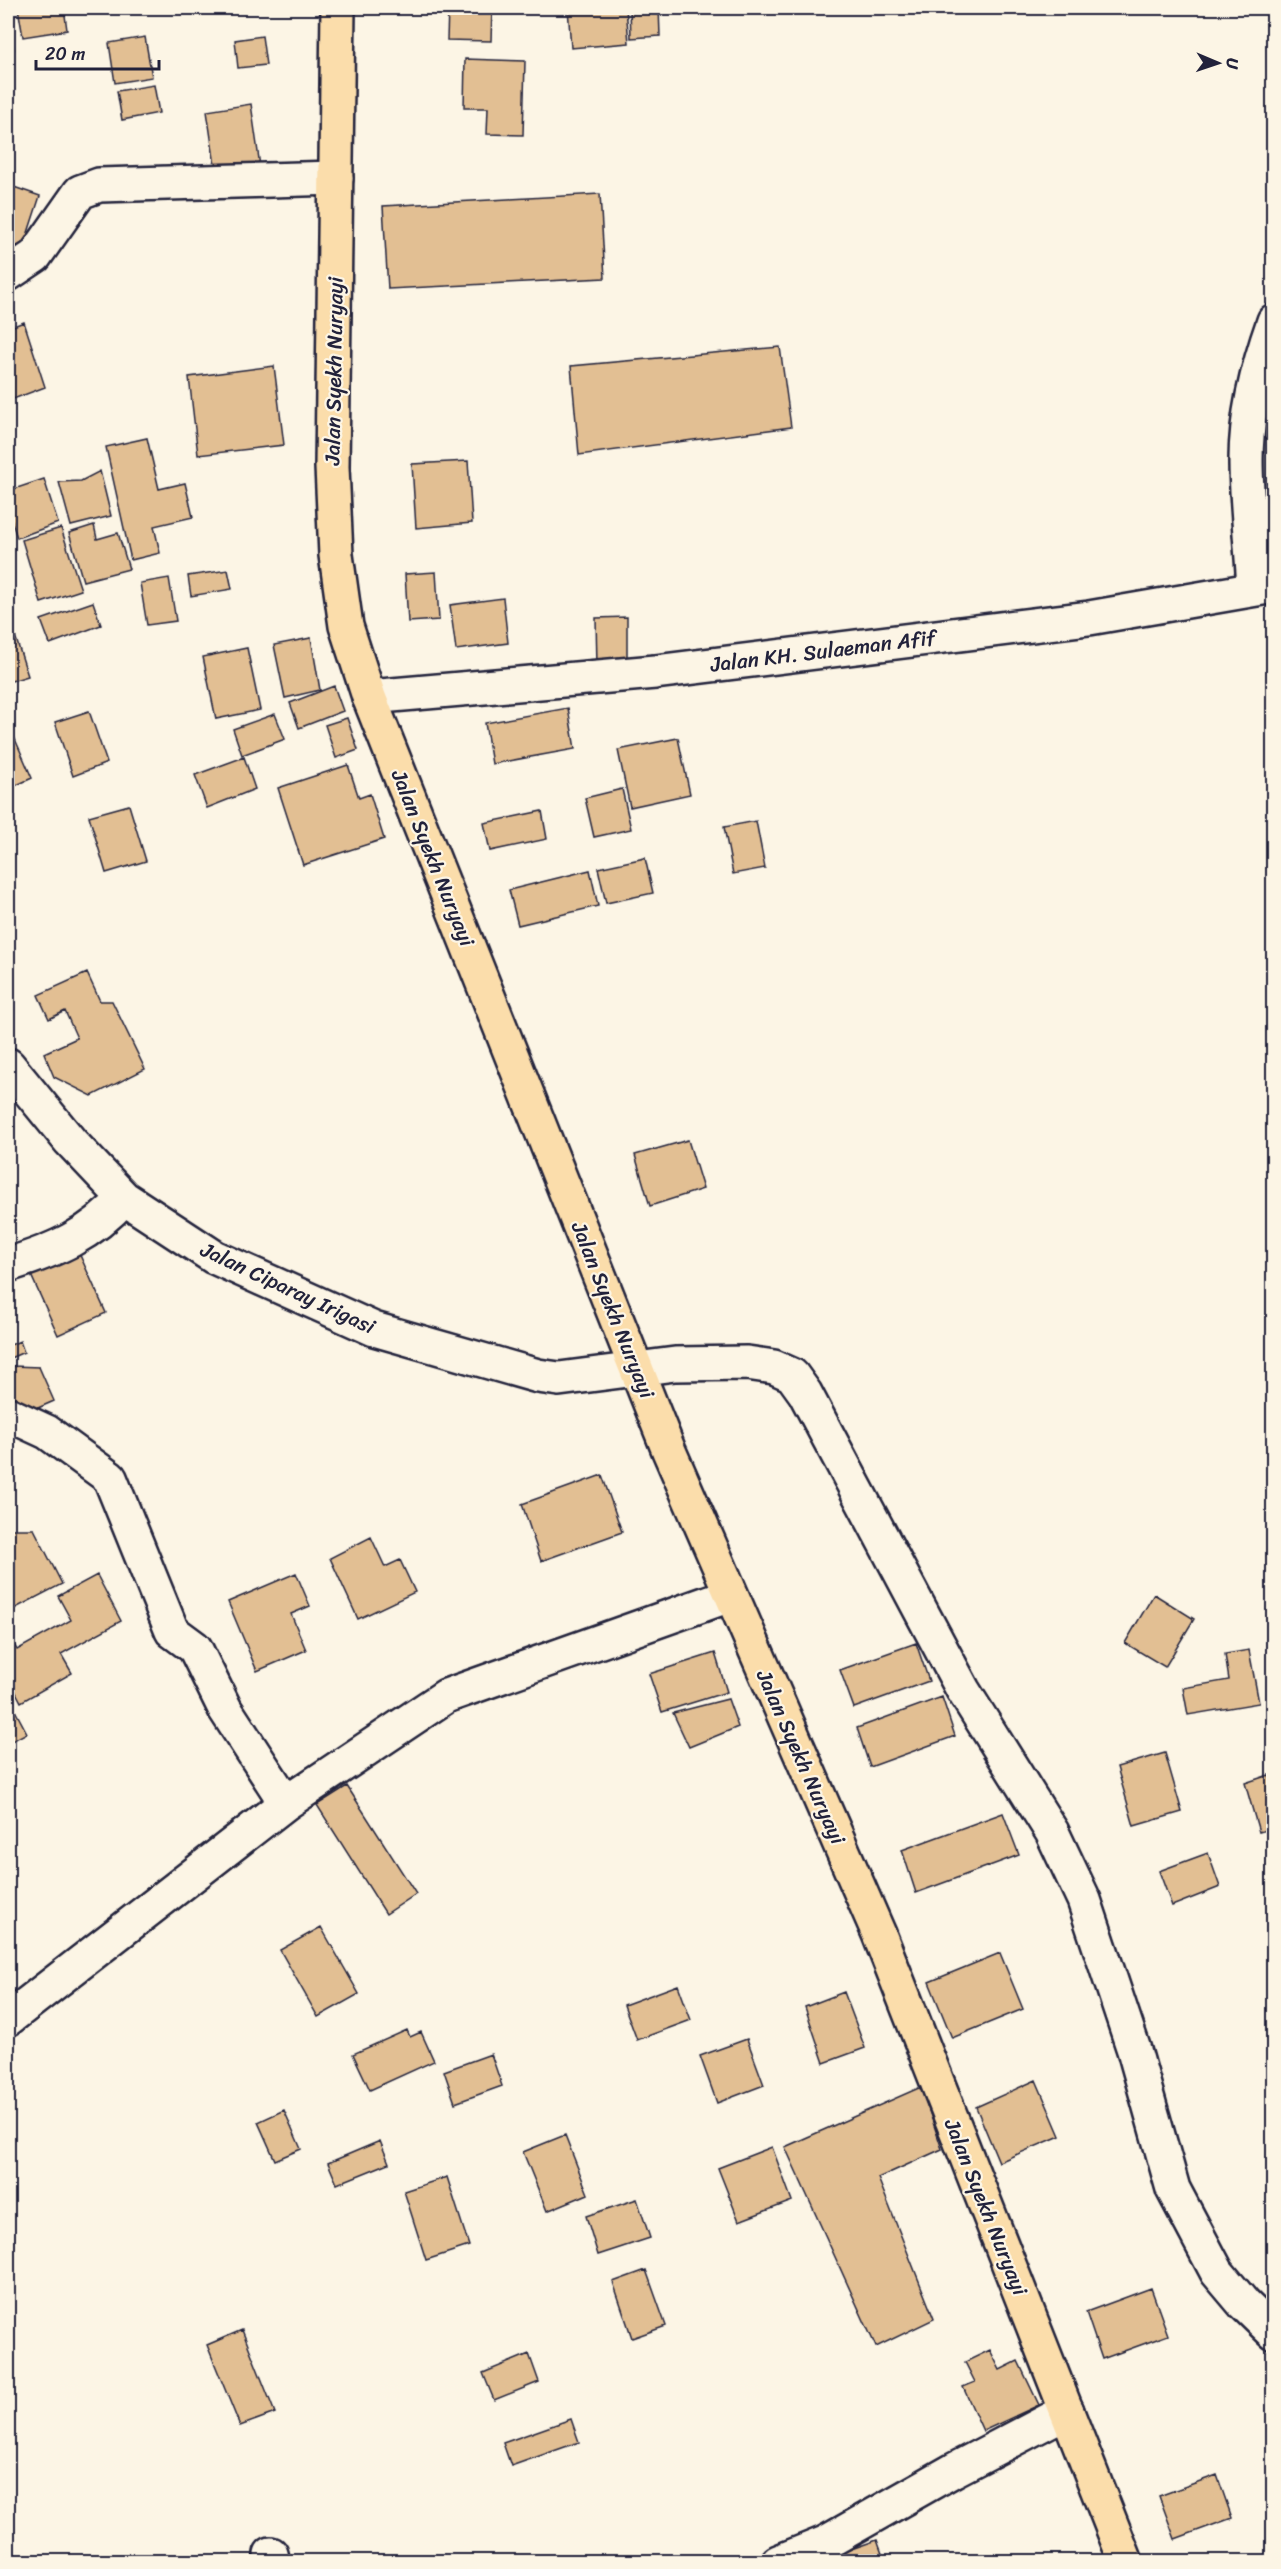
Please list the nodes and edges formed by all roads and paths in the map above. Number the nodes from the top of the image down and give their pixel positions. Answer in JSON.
{"nodes":[{"id":1,"x":338,"y":8,"type":"edge"},
{"id":2,"x":336,"y":178,"type":"junction"},
{"id":3,"x":8,"y":274,"type":"edge"},
{"id":4,"x":1274,"y":321,"type":"edge"},
{"id":5,"x":1264,"y":587,"type":"edge"},
{"id":6,"x":369,"y":697,"type":"junction"},
{"id":7,"x":8,"y":1065,"type":"edge"},
{"id":8,"x":115,"y":1208,"type":"junction"},
{"id":9,"x":8,"y":1265,"type":"edge"},
{"id":10,"x":640,"y":1379,"type":"junction"},
{"id":11,"x":8,"y":1414,"type":"edge"},
{"id":12,"x":730,"y":1595,"type":"junction"},
{"id":13,"x":286,"y":1803,"type":"junction"},
{"id":14,"x":8,"y":2018,"type":"edge"},
{"id":15,"x":1274,"y":2332,"type":"edge"},
{"id":16,"x":1067,"y":2411,"type":"junction"},
{"id":17,"x":778,"y":2562,"type":"edge"},
{"id":18,"x":1126,"y":2562,"type":"edge"}],
"edges":[{"from":1,"to":2,"type":"main road","name":"Jalan Syekh Nuryayi"},
{"from":2,"to":3,"type":"street"},
{"from":2,"to":6,"type":"main road","name":"Jalan Syekh Nuryayi"},
{"from":4,"to":5,"type":"street"},
{"from":5,"to":6,"type":"street","name":"Jalan KH. Sulaeman Afif"},
{"from":6,"to":10,"type":"main road","name":"Jalan Syekh Nuryayi"},
{"from":7,"to":8,"type":"street","name":"Jalan Ciparay Irigasi"},
{"from":8,"to":9,"type":"street"},
{"from":8,"to":10,"type":"street","name":"Jalan Ciparay Irigasi"},
{"from":10,"to":12,"type":"main road","name":"Jalan Syekh Nuryayi"},
{"from":10,"to":15,"type":"street","name":"Jalan Ciparay Irigasi"},
{"from":11,"to":13,"type":"street"},
{"from":12,"to":13,"type":"street"},
{"from":12,"to":16,"type":"main road","name":"Jalan Syekh Nuryayi"},
{"from":13,"to":14,"type":"street"},
{"from":16,"to":17,"type":"street"},
{"from":16,"to":18,"type":"main road","name":"Jalan Syekh Nuryayi"}]}
